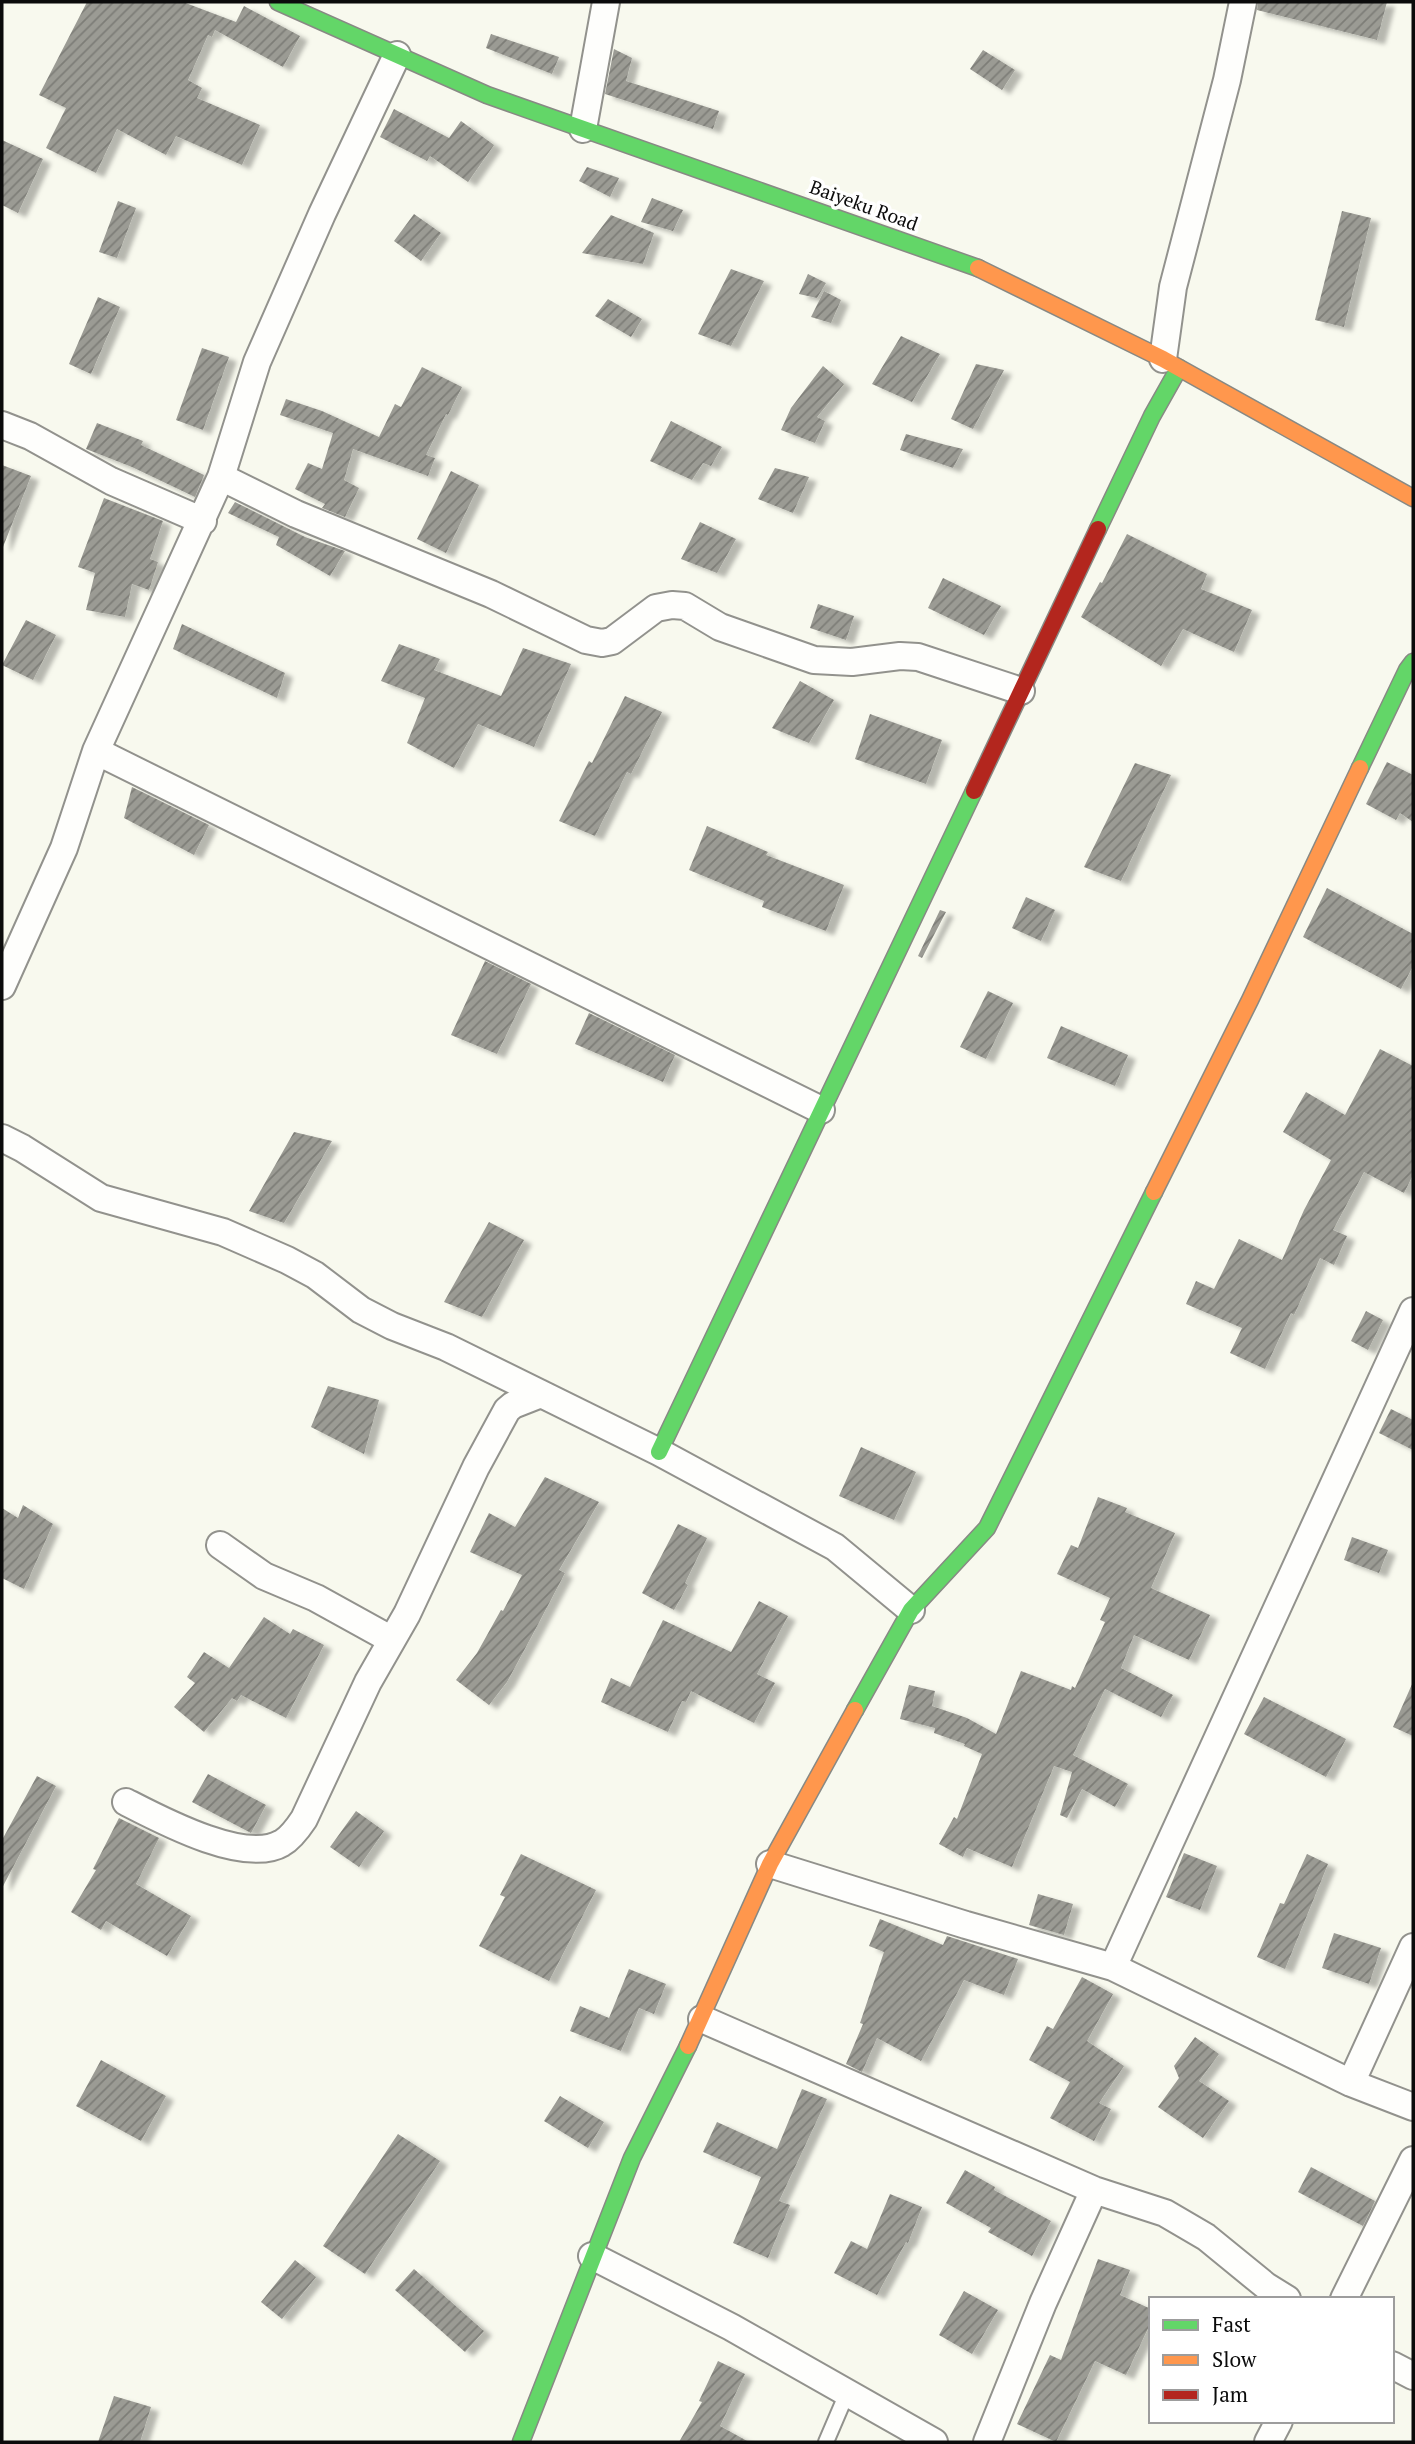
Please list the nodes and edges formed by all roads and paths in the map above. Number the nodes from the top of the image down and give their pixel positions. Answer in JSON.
{"nodes":[{"id":1,"x":278,"y":2,"type":"edge"},
{"id":2,"x":606,"y":2,"type":"edge"},
{"id":3,"x":1243,"y":2,"type":"edge"},
{"id":4,"x":318,"y":11,"type":"edge"},
{"id":5,"x":397,"y":55,"type":"junction"},
{"id":6,"x":583,"y":129,"type":"junction"},
{"id":7,"x":1171,"y":363,"type":"junction"},
{"id":8,"x":2,"y":425,"type":"edge"},
{"id":9,"x":221,"y":477,"type":"junction"},
{"id":10,"x":1413,"y":498,"type":"edge"},
{"id":11,"x":203,"y":521,"type":"junction"},
{"id":12,"x":1413,"y":662,"type":"edge"},
{"id":13,"x":1021,"y":691,"type":"junction"},
{"id":14,"x":96,"y":751,"type":"junction"},
{"id":15,"x":2,"y":986,"type":"edge"},
{"id":16,"x":821,"y":1110,"type":"junction"},
{"id":17,"x":2,"y":1138,"type":"edge"},
{"id":18,"x":1413,"y":1311,"type":"edge"},
{"id":19,"x":541,"y":1394,"type":"junction"},
{"id":20,"x":659,"y":1452,"type":"junction"},
{"id":21,"x":220,"y":1545,"type":"dead end"},
{"id":22,"x":911,"y":1610,"type":"junction"},
{"id":23,"x":392,"y":1640,"type":"junction"},
{"id":24,"x":126,"y":1802,"type":"dead end"},
{"id":25,"x":771,"y":1864,"type":"junction"},
{"id":26,"x":1413,"y":1947,"type":"edge"},
{"id":27,"x":1113,"y":1967,"type":"junction"},
{"id":28,"x":702,"y":2019,"type":"junction"},
{"id":29,"x":1351,"y":2083,"type":"junction"},
{"id":30,"x":1413,"y":2107,"type":"edge"},
{"id":31,"x":1413,"y":2160,"type":"edge"},
{"id":32,"x":1094,"y":2190,"type":"junction"},
{"id":33,"x":592,"y":2256,"type":"junction"},
{"id":34,"x":1284,"y":2297,"type":"edge"},
{"id":35,"x":1345,"y":2297,"type":"edge"},
{"id":36,"x":1394,"y":2366,"type":"edge"},
{"id":37,"x":1413,"y":2376,"type":"edge"},
{"id":38,"x":847,"y":2393,"type":"junction"},
{"id":39,"x":1278,"y":2423,"type":"edge"},
{"id":40,"x":521,"y":2442,"type":"edge"},
{"id":41,"x":826,"y":2442,"type":"edge"},
{"id":42,"x":934,"y":2442,"type":"edge"},
{"id":43,"x":987,"y":2442,"type":"edge"},
{"id":44,"x":1268,"y":2442,"type":"edge"}],
"edges":[{"from":1,"to":4,"type":"street","name":"Baiyeku Road"},
{"from":2,"to":6,"type":"street"},
{"from":3,"to":7,"type":"street"},
{"from":4,"to":5,"type":"street","name":"Baiyeku Road"},
{"from":5,"to":6,"type":"street","name":"Baiyeku Road"},
{"from":5,"to":9,"type":"street"},
{"from":6,"to":7,"type":"street","name":"Baiyeku Road"},
{"from":7,"to":10,"type":"street","name":"Baiyeku Road"},
{"from":7,"to":13,"type":"street"},
{"from":8,"to":11,"type":"street"},
{"from":9,"to":11,"type":"street"},
{"from":9,"to":13,"type":"street"},
{"from":11,"to":14,"type":"street"},
{"from":12,"to":22,"type":"street"},
{"from":13,"to":16,"type":"street"},
{"from":14,"to":15,"type":"street"},
{"from":14,"to":16,"type":"street"},
{"from":16,"to":20,"type":"street"},
{"from":17,"to":19,"type":"street"},
{"from":18,"to":27,"type":"street"},
{"from":19,"to":20,"type":"street"},
{"from":19,"to":23,"type":"street"},
{"from":20,"to":22,"type":"street"},
{"from":21,"to":23,"type":"street"},
{"from":22,"to":25,"type":"street"},
{"from":23,"to":24,"type":"street"},
{"from":25,"to":27,"type":"street"},
{"from":25,"to":28,"type":"street"},
{"from":26,"to":29,"type":"street"},
{"from":27,"to":29,"type":"street"},
{"from":28,"to":32,"type":"street"},
{"from":28,"to":33,"type":"street"},
{"from":29,"to":30,"type":"street"},
{"from":31,"to":35,"type":"street"},
{"from":32,"to":34,"type":"street"},
{"from":32,"to":43,"type":"street"},
{"from":33,"to":38,"type":"street"},
{"from":33,"to":40,"type":"street"},
{"from":36,"to":37,"type":"street"},
{"from":38,"to":41,"type":"lane"},
{"from":38,"to":42,"type":"street"},
{"from":39,"to":44,"type":"street"}]}
